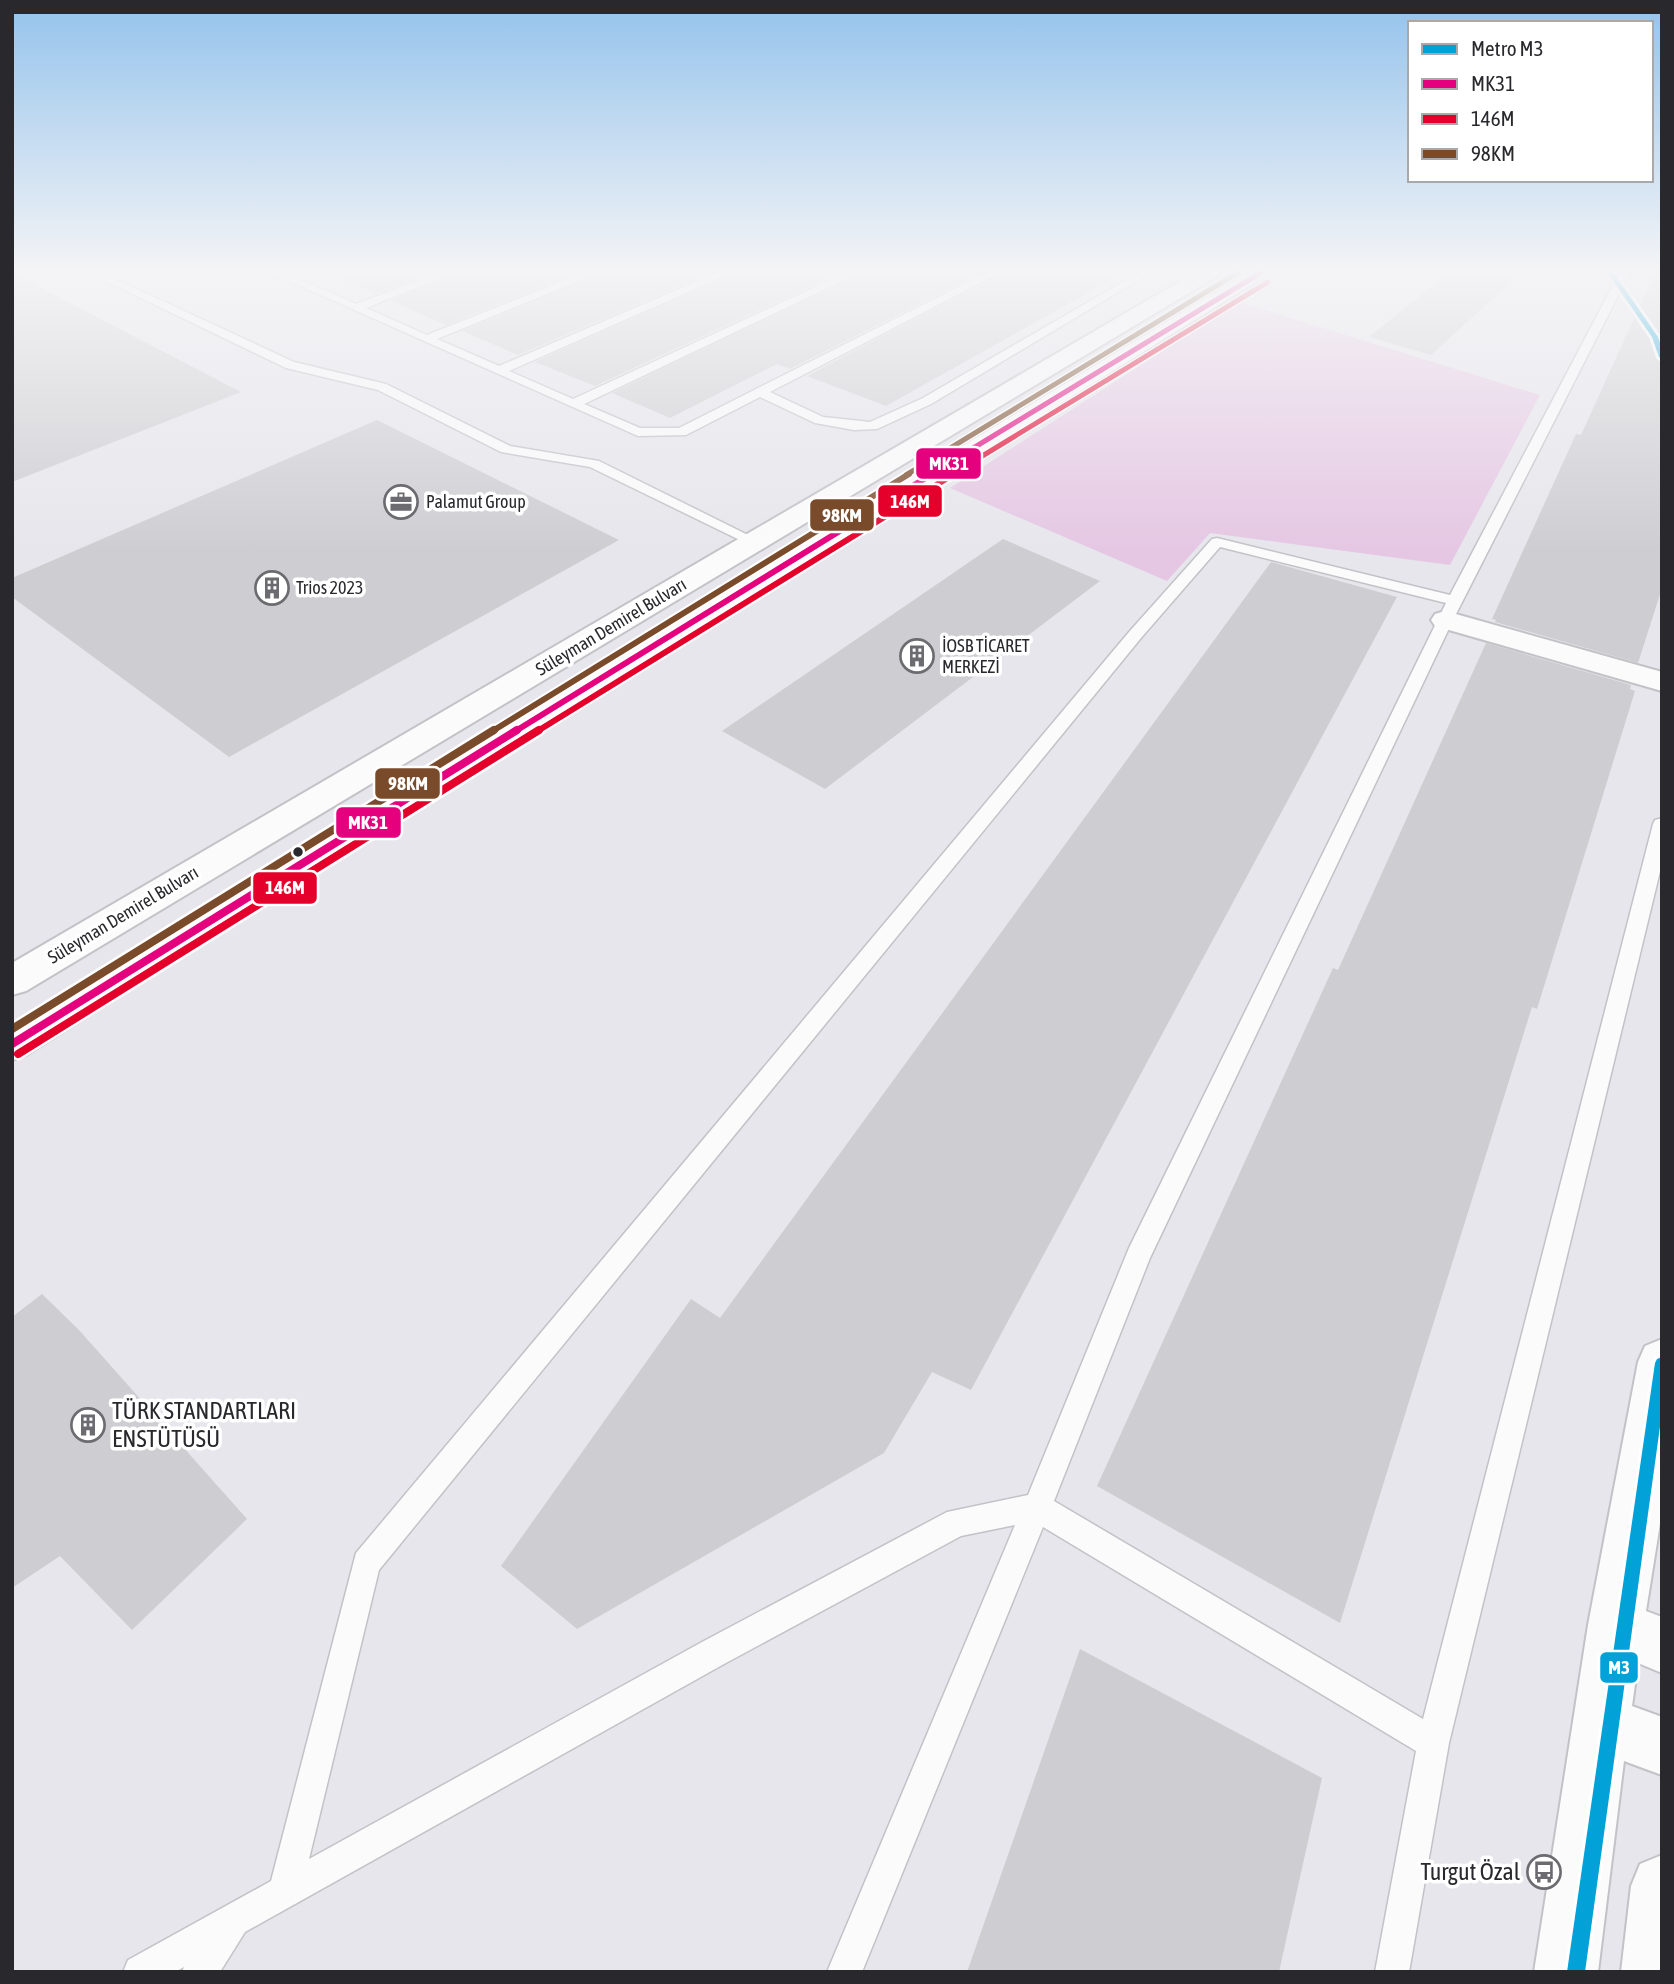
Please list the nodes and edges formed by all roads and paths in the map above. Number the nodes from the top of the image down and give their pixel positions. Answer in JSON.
{"nodes":[{"id":1,"x":289,"y":365,"type":"edge"},
{"id":2,"x":485,"y":365,"type":"edge"},
{"id":3,"x":514,"y":365,"type":"edge"},
{"id":4,"x":657,"y":365,"type":"edge"},
{"id":5,"x":814,"y":365,"type":"edge"},
{"id":6,"x":989,"y":365,"type":"edge"},
{"id":7,"x":1054,"y":365,"type":"edge"},
{"id":8,"x":1110,"y":365,"type":"edge"},
{"id":9,"x":1577,"y":365,"type":"edge"},
{"id":10,"x":499,"y":371,"type":"junction"},
{"id":11,"x":760,"y":392,"type":"junction"},
{"id":12,"x":573,"y":404,"type":"junction"},
{"id":13,"x":755,"y":542,"type":"junction"},
{"id":14,"x":1450,"y":610,"type":"junction"},
{"id":15,"x":1662,"y":682,"type":"edge"},
{"id":16,"x":1662,"y":824,"type":"edge"},
{"id":17,"x":12,"y":981,"type":"edge"},
{"id":18,"x":12,"y":1044,"type":"edge"},
{"id":19,"x":1662,"y":1362,"type":"edge"},
{"id":20,"x":1037,"y":1507,"type":"junction"},
{"id":21,"x":1638,"y":1635,"type":"edge"},
{"id":22,"x":1601,"y":1724,"type":"junction"},
{"id":23,"x":1433,"y":1743,"type":"junction"},
{"id":24,"x":1662,"y":1746,"type":"edge"},
{"id":25,"x":1662,"y":1885,"type":"edge"},
{"id":26,"x":285,"y":1891,"type":"junction"},
{"id":27,"x":236,"y":1918,"type":"junction"},
{"id":28,"x":140,"y":1972,"type":"edge"},
{"id":29,"x":199,"y":1972,"type":"edge"},
{"id":30,"x":844,"y":1972,"type":"edge"},
{"id":31,"x":1392,"y":1972,"type":"edge"},
{"id":32,"x":1566,"y":1972,"type":"edge"},
{"id":33,"x":1653,"y":1972,"type":"edge"}],
"edges":[{"from":1,"to":13,"type":"lane"},
{"from":2,"to":10,"type":"lane"},
{"from":3,"to":10,"type":"lane"},
{"from":4,"to":12,"type":"lane"},
{"from":5,"to":11,"type":"lane"},
{"from":6,"to":11,"type":"lane"},
{"from":7,"to":13,"type":"street","name":"Süleyman Demirel Bulvarı"},
{"from":8,"to":18,"type":"street","name":"Süleyman Demirel Bulvarı"},
{"from":9,"to":14,"type":"lane"},
{"from":10,"to":12,"type":"lane"},
{"from":11,"to":12,"type":"lane"},
{"from":13,"to":17,"type":"street","name":"Süleyman Demirel Bulvarı"},
{"from":14,"to":15,"type":"street"},
{"from":14,"to":20,"type":"lane"},
{"from":14,"to":26,"type":"lane"},
{"from":16,"to":23,"type":"lane"},
{"from":19,"to":21,"type":"street"},
{"from":20,"to":23,"type":"lane"},
{"from":20,"to":26,"type":"lane"},
{"from":20,"to":30,"type":"lane"},
{"from":21,"to":22,"type":"street"},
{"from":22,"to":24,"type":"street"},
{"from":22,"to":32,"type":"street"},
{"from":23,"to":31,"type":"lane"},
{"from":25,"to":33,"type":"street"},
{"from":26,"to":27,"type":"lane"},
{"from":27,"to":28,"type":"lane"},
{"from":27,"to":29,"type":"lane"}]}
